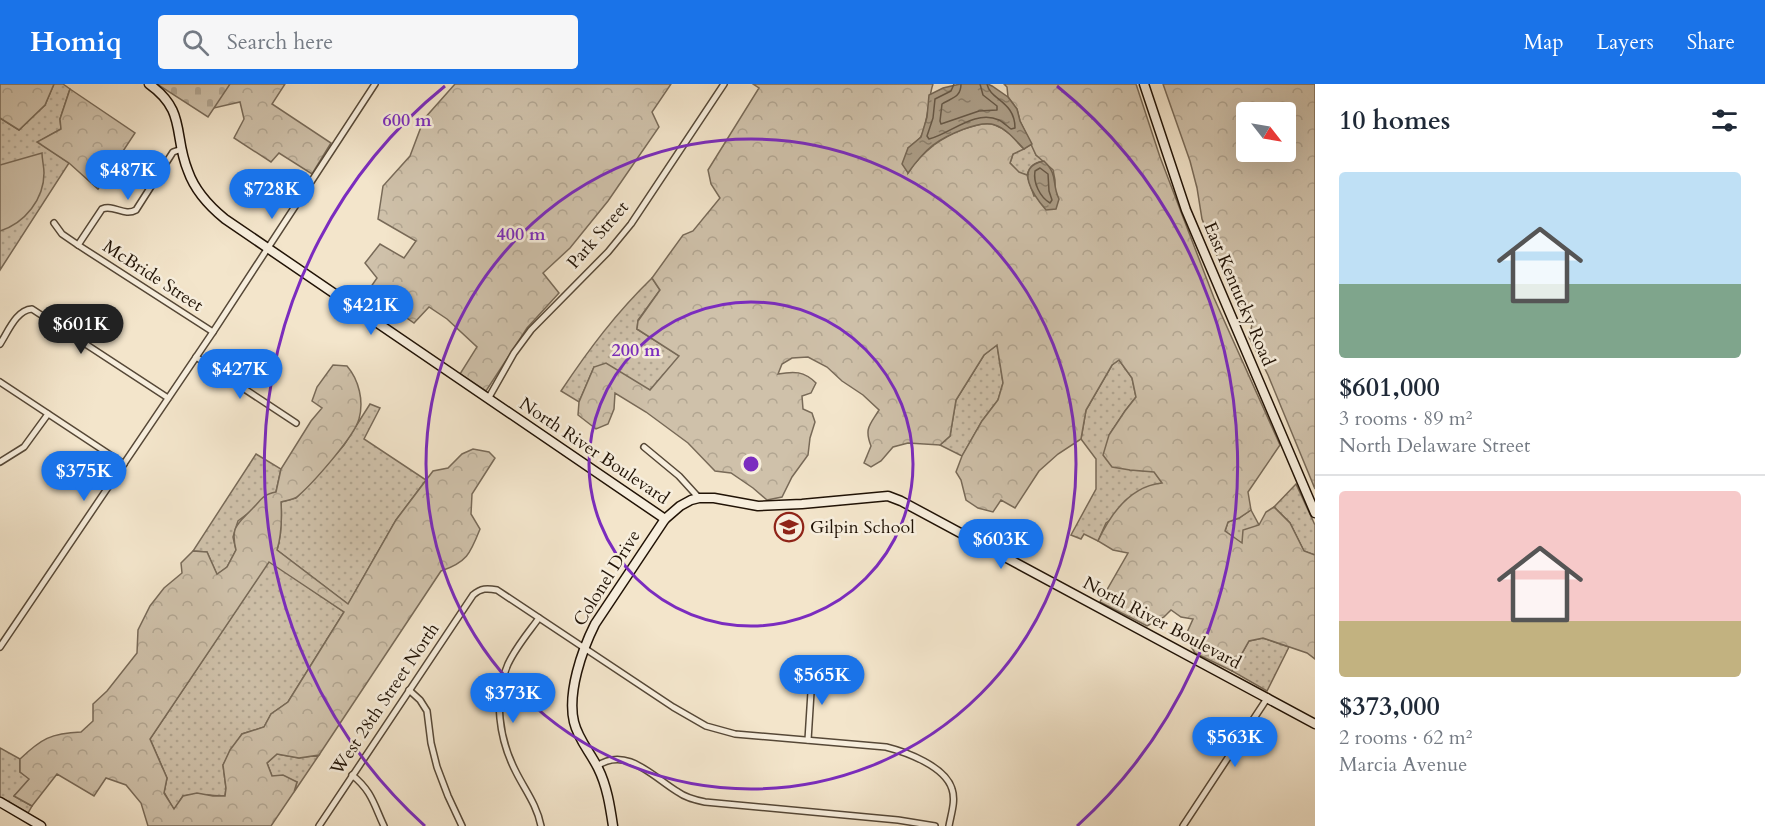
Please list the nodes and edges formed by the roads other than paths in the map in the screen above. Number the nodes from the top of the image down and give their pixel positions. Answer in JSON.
{"nodes":[{"id":1,"x":149,"y":84,"type":"edge"},
{"id":2,"x":375,"y":84,"type":"edge"},
{"id":3,"x":724,"y":84,"type":"edge"},
{"id":4,"x":1144,"y":84,"type":"edge"},
{"id":5,"x":182,"y":149,"type":"junction"},
{"id":6,"x":54,"y":223,"type":"dead end"},
{"id":7,"x":78,"y":245,"type":"junction"},
{"id":8,"x":267,"y":249,"type":"junction"},
{"id":9,"x":213,"y":332,"type":"junction"},
{"id":10,"x":0,"y":344,"type":"edge"},
{"id":11,"x":195,"y":357,"type":"junction"},
{"id":12,"x":0,"y":382,"type":"edge"},
{"id":13,"x":168,"y":398,"type":"junction"},
{"id":14,"x":488,"y":399,"type":"junction"},
{"id":15,"x":48,"y":414,"type":"junction"},
{"id":16,"x":296,"y":423,"type":"dead end"},
{"id":17,"x":644,"y":447,"type":"dead end"},
{"id":18,"x":0,"y":462,"type":"edge"},
{"id":19,"x":124,"y":464,"type":"junction"},
{"id":20,"x":699,"y":498,"type":"junction"},
{"id":21,"x":1315,"y":513,"type":"edge"},
{"id":22,"x":665,"y":519,"type":"junction"},
{"id":23,"x":538,"y":618,"type":"junction"},
{"id":24,"x":0,"y":647,"type":"edge"},
{"id":25,"x":585,"y":648,"type":"junction"},
{"id":26,"x":805,"y":683,"type":"dead end"},
{"id":27,"x":409,"y":690,"type":"junction"},
{"id":28,"x":1268,"y":698,"type":"junction"},
{"id":29,"x":1315,"y":724,"type":"edge"},
{"id":30,"x":808,"y":740,"type":"junction"},
{"id":31,"x":597,"y":766,"type":"junction"},
{"id":32,"x":352,"y":776,"type":"junction"},
{"id":33,"x":0,"y":802,"type":"edge"},
{"id":34,"x":41,"y":826,"type":"edge"},
{"id":35,"x":319,"y":826,"type":"edge"},
{"id":36,"x":384,"y":826,"type":"edge"},
{"id":37,"x":462,"y":826,"type":"edge"},
{"id":38,"x":541,"y":826,"type":"edge"},
{"id":39,"x":613,"y":826,"type":"edge"},
{"id":40,"x":934,"y":826,"type":"edge"},
{"id":41,"x":949,"y":826,"type":"edge"},
{"id":42,"x":1183,"y":826,"type":"edge"}],
"edges":[{"from":1,"to":5,"type":"main road","name":"North River Boulevard"},
{"from":2,"to":8,"type":"street"},
{"from":3,"to":14,"type":"street","name":"Park Street"},
{"from":4,"to":21,"type":"main road","name":"East Kentucky Road"},
{"from":5,"to":7,"type":"street"},
{"from":5,"to":8,"type":"main road","name":"North River Boulevard"},
{"from":6,"to":7,"type":"street","name":"McBride Street"},
{"from":7,"to":9,"type":"street","name":"McBride Street"},
{"from":8,"to":9,"type":"street"},
{"from":8,"to":14,"type":"main road","name":"North River Boulevard"},
{"from":9,"to":11,"type":"street"},
{"from":10,"to":13,"type":"street"},
{"from":11,"to":13,"type":"street"},
{"from":11,"to":16,"type":"street"},
{"from":12,"to":15,"type":"street"},
{"from":13,"to":19,"type":"street"},
{"from":14,"to":22,"type":"main road","name":"North River Boulevard"},
{"from":15,"to":18,"type":"street"},
{"from":15,"to":19,"type":"street"},
{"from":17,"to":20,"type":"street"},
{"from":19,"to":24,"type":"street"},
{"from":20,"to":22,"type":"main road","name":"North River Boulevard"},
{"from":20,"to":28,"type":"main road","name":"North River Boulevard"},
{"from":22,"to":25,"type":"main road","name":"Colonel Drive"},
{"from":23,"to":25,"type":"street"},
{"from":23,"to":27,"type":"street","name":"West 28th Street North"},
{"from":23,"to":38,"type":"street"},
{"from":25,"to":30,"type":"street"},
{"from":25,"to":31,"type":"main road","name":"Colonel Drive"},
{"from":26,"to":30,"type":"street"},
{"from":27,"to":32,"type":"street","name":"West 28th Street North"},
{"from":27,"to":37,"type":"street"},
{"from":28,"to":29,"type":"main road","name":"North River Boulevard"},
{"from":28,"to":42,"type":"street"},
{"from":30,"to":41,"type":"street"},
{"from":31,"to":39,"type":"main road","name":"Colonel Drive"},
{"from":31,"to":40,"type":"street"},
{"from":32,"to":35,"type":"street","name":"West 28th Street North"},
{"from":32,"to":36,"type":"street"},
{"from":33,"to":34,"type":"main road"}]}
